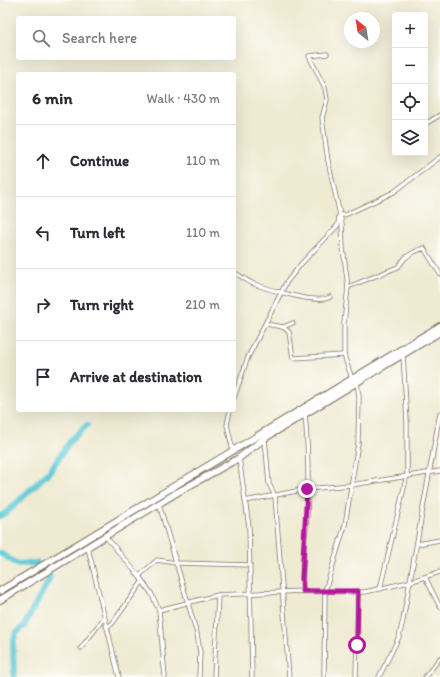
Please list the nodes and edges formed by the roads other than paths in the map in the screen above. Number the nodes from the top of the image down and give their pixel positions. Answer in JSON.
{"nodes":[{"id":1,"x":327,"y":54,"type":"dead end"},
{"id":2,"x":440,"y":115,"type":"edge"},
{"id":3,"x":428,"y":122,"type":"edge"},
{"id":4,"x":440,"y":157,"type":"edge"},
{"id":5,"x":340,"y":215,"type":"junction"},
{"id":6,"x":340,"y":225,"type":"junction"},
{"id":7,"x":236,"y":274,"type":"edge"},
{"id":8,"x":440,"y":274,"type":"edge"},
{"id":9,"x":348,"y":287,"type":"junction"},
{"id":10,"x":282,"y":292,"type":"junction"},
{"id":11,"x":330,"y":298,"type":"dead end"},
{"id":12,"x":293,"y":323,"type":"dead end"},
{"id":13,"x":266,"y":324,"type":"junction"},
{"id":14,"x":440,"y":326,"type":"edge"},
{"id":15,"x":283,"y":327,"type":"junction"},
{"id":16,"x":440,"y":332,"type":"edge"},
{"id":17,"x":403,"y":354,"type":"junction"},
{"id":18,"x":344,"y":355,"type":"junction"},
{"id":19,"x":355,"y":381,"type":"junction"},
{"id":20,"x":343,"y":387,"type":"junction"},
{"id":21,"x":236,"y":392,"type":"edge"},
{"id":22,"x":230,"y":412,"type":"edge"},
{"id":23,"x":305,"y":413,"type":"junction"},
{"id":24,"x":440,"y":413,"type":"edge"},
{"id":25,"x":265,"y":438,"type":"junction"},
{"id":26,"x":233,"y":450,"type":"junction"},
{"id":27,"x":239,"y":458,"type":"junction"},
{"id":28,"x":440,"y":471,"type":"edge"},
{"id":29,"x":430,"y":472,"type":"junction"},
{"id":30,"x":407,"y":475,"type":"junction"},
{"id":31,"x":351,"y":485,"type":"junction"},
{"id":32,"x":174,"y":486,"type":"junction"},
{"id":33,"x":307,"y":489,"type":"junction"},
{"id":34,"x":178,"y":492,"type":"junction"},
{"id":35,"x":275,"y":496,"type":"junction"},
{"id":36,"x":245,"y":501,"type":"junction"},
{"id":37,"x":159,"y":504,"type":"junction"},
{"id":38,"x":106,"y":537,"type":"junction"},
{"id":39,"x":440,"y":540,"type":"edge"},
{"id":40,"x":418,"y":544,"type":"junction"},
{"id":41,"x":88,"y":548,"type":"junction"},
{"id":42,"x":176,"y":563,"type":"junction"},
{"id":43,"x":250,"y":565,"type":"junction"},
{"id":44,"x":440,"y":572,"type":"edge"},
{"id":45,"x":139,"y":576,"type":"junction"},
{"id":46,"x":425,"y":577,"type":"junction"},
{"id":47,"x":142,"y":582,"type":"junction"},
{"id":48,"x":409,"y":582,"type":"junction"},
{"id":49,"x":380,"y":589,"type":"junction"},
{"id":50,"x":0,"y":591,"type":"edge"},
{"id":51,"x":303,"y":591,"type":"junction"},
{"id":52,"x":325,"y":591,"type":"junction"},
{"id":53,"x":358,"y":591,"type":"junction"},
{"id":54,"x":251,"y":593,"type":"junction"},
{"id":55,"x":282,"y":593,"type":"junction"},
{"id":56,"x":218,"y":595,"type":"junction"},
{"id":57,"x":0,"y":600,"type":"edge"},
{"id":58,"x":189,"y":603,"type":"junction"},
{"id":59,"x":440,"y":607,"type":"edge"},
{"id":60,"x":159,"y":610,"type":"junction"},
{"id":61,"x":104,"y":618,"type":"junction"},
{"id":62,"x":106,"y":627,"type":"junction"},
{"id":63,"x":81,"y":648,"type":"dead end"},
{"id":64,"x":440,"y":658,"type":"edge"},
{"id":65,"x":119,"y":677,"type":"edge"},
{"id":66,"x":165,"y":677,"type":"edge"},
{"id":67,"x":199,"y":677,"type":"edge"},
{"id":68,"x":214,"y":677,"type":"edge"},
{"id":69,"x":252,"y":677,"type":"edge"},
{"id":70,"x":289,"y":677,"type":"edge"},
{"id":71,"x":324,"y":677,"type":"edge"},
{"id":72,"x":356,"y":677,"type":"edge"},
{"id":73,"x":379,"y":677,"type":"edge"},
{"id":74,"x":425,"y":677,"type":"edge"}],
"edges":[{"from":1,"to":5,"type":"street"},
{"from":2,"to":3,"type":"street"},
{"from":4,"to":5,"type":"street"},
{"from":5,"to":6,"type":"street"},
{"from":6,"to":9,"type":"street"},
{"from":6,"to":10,"type":"street"},
{"from":7,"to":10,"type":"street"},
{"from":8,"to":9,"type":"street"},
{"from":9,"to":18,"type":"street"},
{"from":10,"to":11,"type":"street"},
{"from":10,"to":13,"type":"street"},
{"from":12,"to":15,"type":"street"},
{"from":13,"to":15,"type":"street"},
{"from":13,"to":21,"type":"street"},
{"from":14,"to":19,"type":"highway"},
{"from":15,"to":18,"type":"street"},
{"from":16,"to":17,"type":"highway"},
{"from":17,"to":19,"type":"highway"},
{"from":17,"to":30,"type":"street"},
{"from":18,"to":19,"type":"street"},
{"from":19,"to":20,"type":"highway"},
{"from":19,"to":31,"type":"street"},
{"from":20,"to":23,"type":"highway"},
{"from":20,"to":26,"type":"highway"},
{"from":22,"to":26,"type":"street"},
{"from":23,"to":25,"type":"highway"},
{"from":23,"to":33,"type":"street"},
{"from":24,"to":29,"type":"street"},
{"from":25,"to":27,"type":"highway"},
{"from":25,"to":35,"type":"street"},
{"from":26,"to":32,"type":"highway"},
{"from":27,"to":34,"type":"highway"},
{"from":27,"to":36,"type":"street"},
{"from":28,"to":29,"type":"street"},
{"from":29,"to":30,"type":"street"},
{"from":29,"to":40,"type":"street"},
{"from":30,"to":31,"type":"street"},
{"from":30,"to":49,"type":"street"},
{"from":31,"to":33,"type":"street"},
{"from":31,"to":52,"type":"street"},
{"from":32,"to":34,"type":"highway"},
{"from":32,"to":50,"type":"highway"},
{"from":33,"to":35,"type":"street"},
{"from":33,"to":51,"type":"street"},
{"from":34,"to":37,"type":"highway"},
{"from":35,"to":36,"type":"street"},
{"from":35,"to":55,"type":"street"},
{"from":36,"to":43,"type":"street"},
{"from":37,"to":38,"type":"highway"},
{"from":37,"to":42,"type":"street"},
{"from":38,"to":41,"type":"highway"},
{"from":38,"to":45,"type":"street"},
{"from":39,"to":40,"type":"street"},
{"from":40,"to":48,"type":"street"},
{"from":41,"to":57,"type":"highway"},
{"from":41,"to":61,"type":"street"},
{"from":42,"to":43,"type":"street"},
{"from":42,"to":45,"type":"street"},
{"from":42,"to":58,"type":"street"},
{"from":43,"to":54,"type":"street"},
{"from":44,"to":46,"type":"street"},
{"from":45,"to":47,"type":"street"},
{"from":46,"to":48,"type":"street"},
{"from":46,"to":59,"type":"street"},
{"from":47,"to":60,"type":"street"},
{"from":47,"to":62,"type":"street"},
{"from":48,"to":49,"type":"street"},
{"from":48,"to":73,"type":"street"},
{"from":49,"to":53,"type":"street"},
{"from":51,"to":52,"type":"street"},
{"from":51,"to":55,"type":"street"},
{"from":52,"to":53,"type":"street"},
{"from":52,"to":71,"type":"street"},
{"from":53,"to":72,"type":"street"},
{"from":54,"to":55,"type":"street"},
{"from":54,"to":56,"type":"street"},
{"from":54,"to":69,"type":"street"},
{"from":55,"to":70,"type":"street"},
{"from":56,"to":58,"type":"street"},
{"from":56,"to":68,"type":"street"},
{"from":58,"to":60,"type":"street"},
{"from":58,"to":67,"type":"street"},
{"from":60,"to":66,"type":"street"},
{"from":61,"to":62,"type":"street"},
{"from":61,"to":63,"type":"street"},
{"from":62,"to":65,"type":"street"},
{"from":64,"to":74,"type":"street"}]}
